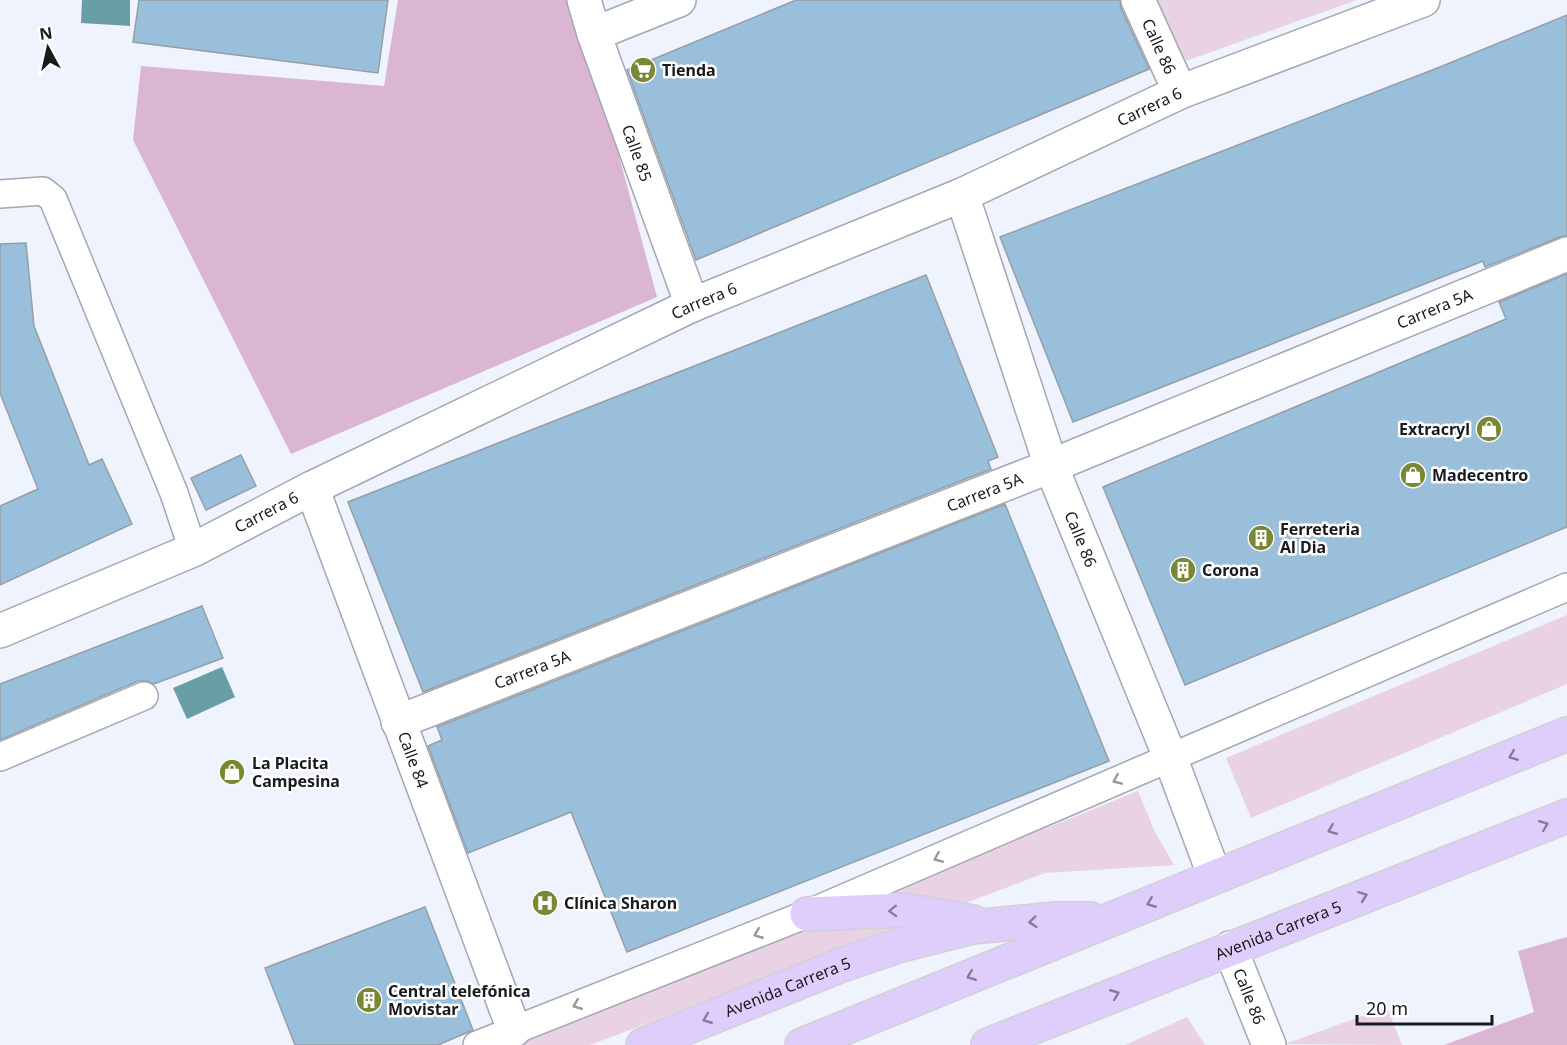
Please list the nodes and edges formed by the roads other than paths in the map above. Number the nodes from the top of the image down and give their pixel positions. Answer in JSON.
{"nodes":[{"id":1,"x":584,"y":0,"type":"edge"},
{"id":2,"x":679,"y":0,"type":"edge"},
{"id":3,"x":1138,"y":0,"type":"edge"},
{"id":4,"x":1423,"y":0,"type":"edge"},
{"id":5,"x":594,"y":34,"type":"junction"},
{"id":6,"x":1180,"y":92,"type":"junction"},
{"id":7,"x":0,"y":194,"type":"edge"},
{"id":8,"x":962,"y":195,"type":"junction"},
{"id":9,"x":1567,"y":254,"type":"edge"},
{"id":10,"x":692,"y":305,"type":"junction"},
{"id":11,"x":1051,"y":466,"type":"junction"},
{"id":12,"x":312,"y":488,"type":"junction"},
{"id":13,"x":193,"y":550,"type":"junction"},
{"id":14,"x":1567,"y":587,"type":"edge"},
{"id":15,"x":0,"y":631,"type":"edge"},
{"id":16,"x":144,"y":696,"type":"dead end"},
{"id":17,"x":398,"y":722,"type":"junction"},
{"id":18,"x":1567,"y":734,"type":"edge"},
{"id":19,"x":0,"y":757,"type":"edge"},
{"id":20,"x":1170,"y":757,"type":"junction"},
{"id":21,"x":1567,"y":816,"type":"edge"},
{"id":22,"x":1215,"y":877,"type":"junction"},
{"id":23,"x":807,"y":914,"type":"junction"},
{"id":24,"x":1113,"y":918,"type":"junction"},
{"id":25,"x":992,"y":926,"type":"junction"},
{"id":26,"x":1230,"y":948,"type":"junction"},
{"id":27,"x":1061,"y":1015,"type":"junction"},
{"id":28,"x":514,"y":1030,"type":"junction"},
{"id":29,"x":477,"y":1045,"type":"edge"},
{"id":30,"x":643,"y":1045,"type":"edge"},
{"id":31,"x":802,"y":1045,"type":"edge"},
{"id":32,"x":988,"y":1045,"type":"edge"},
{"id":33,"x":1031,"y":1045,"type":"edge"},
{"id":34,"x":1269,"y":1045,"type":"edge"}],
"edges":[{"from":1,"to":5,"type":"street","name":"Calle 85"},
{"from":2,"to":5,"type":"street"},
{"from":3,"to":6,"type":"street","name":"Calle 86"},
{"from":4,"to":6,"type":"street","name":"Carrera 6"},
{"from":5,"to":10,"type":"street","name":"Calle 85"},
{"from":6,"to":8,"type":"street","name":"Carrera 6"},
{"from":7,"to":13,"type":"lane"},
{"from":8,"to":10,"type":"street","name":"Carrera 6"},
{"from":8,"to":11,"type":"street","name":"Calle 86"},
{"from":9,"to":11,"type":"street","name":"Carrera 5A"},
{"from":10,"to":12,"type":"street","name":"Carrera 6"},
{"from":11,"to":17,"type":"street","name":"Carrera 5A"},
{"from":11,"to":20,"type":"street","name":"Calle 86"},
{"from":12,"to":13,"type":"street","name":"Carrera 6"},
{"from":12,"to":17,"type":"street","name":"Calle 84"},
{"from":13,"to":15,"type":"street","name":"Carrera 6"},
{"from":14,"to":20,"type":"lane"},
{"from":16,"to":19,"type":"lane"},
{"from":17,"to":28,"type":"street","name":"Calle 84"},
{"from":18,"to":22,"type":"main road","name":"Avenida Carrera 5","one_way":true},
{"from":20,"to":22,"type":"street","name":"Calle 86"},
{"from":20,"to":23,"type":"lane","one_way":true},
{"from":26,"to":21,"type":"main road","name":"Avenida Carrera 5","one_way":true},
{"from":22,"to":24,"type":"main road","name":"Avenida Carrera 5","one_way":true},
{"from":25,"to":23,"type":"main road","one_way":true},
{"from":23,"to":28,"type":"lane","one_way":true},
{"from":24,"to":25,"type":"main road","name":"Avenida Carrera 5","one_way":true},
{"from":24,"to":31,"type":"main road","name":"Avenida Carrera 5","one_way":true},
{"from":25,"to":30,"type":"main road","name":"Avenida Carrera 5","one_way":true},
{"from":27,"to":26,"type":"main road","name":"Avenida Carrera 5","one_way":true},
{"from":26,"to":34,"type":"street","name":"Calle 86"},
{"from":27,"to":32,"type":"main road","name":"Avenida Carrera 5"},
{"from":27,"to":33,"type":"main road"},
{"from":28,"to":29,"type":"lane"}]}
